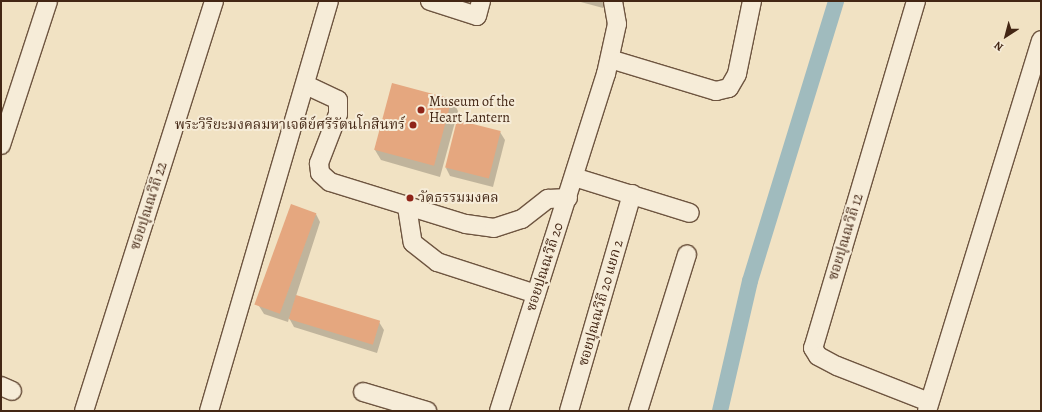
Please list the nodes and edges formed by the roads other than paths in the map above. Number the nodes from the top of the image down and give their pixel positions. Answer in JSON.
{"nodes":[{"id":1,"x":48,"y":1,"type":"edge"},
{"id":2,"x":214,"y":1,"type":"edge"},
{"id":3,"x":329,"y":1,"type":"edge"},
{"id":4,"x":430,"y":1,"type":"edge"},
{"id":5,"x":481,"y":1,"type":"edge"},
{"id":6,"x":613,"y":1,"type":"edge"},
{"id":7,"x":752,"y":1,"type":"edge"},
{"id":8,"x":916,"y":1,"type":"edge"},
{"id":9,"x":1041,"y":40,"type":"edge"},
{"id":10,"x":610,"y":59,"type":"junction"},
{"id":11,"x":306,"y":85,"type":"junction"},
{"id":12,"x":1,"y":145,"type":"edge"},
{"id":13,"x":574,"y":177,"type":"junction"},
{"id":14,"x":632,"y":194,"type":"junction"},
{"id":15,"x":568,"y":198,"type":"junction"},
{"id":16,"x":407,"y":207,"type":"junction"},
{"id":17,"x":690,"y":213,"type":"dead end"},
{"id":18,"x":687,"y":255,"type":"dead end"},
{"id":19,"x":536,"y":294,"type":"junction"},
{"id":20,"x":363,"y":392,"type":"dead end"},
{"id":21,"x":928,"y":406,"type":"edge"},
{"id":22,"x":84,"y":411,"type":"edge"},
{"id":23,"x":209,"y":411,"type":"edge"},
{"id":24,"x":427,"y":411,"type":"edge"},
{"id":25,"x":499,"y":411,"type":"edge"},
{"id":26,"x":569,"y":411,"type":"edge"},
{"id":27,"x":638,"y":411,"type":"edge"}],
"edges":[{"from":1,"to":12,"type":"street"},
{"from":2,"to":22,"type":"street","name":"ซอยปุณณวิถี 22"},
{"from":3,"to":11,"type":"street"},
{"from":4,"to":5,"type":"street"},
{"from":6,"to":10,"type":"street","name":"ซอยปุณณวิถี 20"},
{"from":7,"to":10,"type":"street"},
{"from":8,"to":21,"type":"street","name":"ซอยปุณณวิถี 12"},
{"from":9,"to":21,"type":"street","name":"ซอยปุณณวิถี 12"},
{"from":10,"to":13,"type":"street","name":"ซอยปุณณวิถี 20"},
{"from":11,"to":16,"type":"street"},
{"from":11,"to":23,"type":"street"},
{"from":13,"to":14,"type":"street"},
{"from":13,"to":15,"type":"street","name":"ซอยปุณณวิถี 20"},
{"from":14,"to":17,"type":"street"},
{"from":14,"to":26,"type":"street","name":"ซอยปุณณวิถี 20 แยก 2"},
{"from":15,"to":16,"type":"street"},
{"from":15,"to":19,"type":"street","name":"ซอยปุณณวิถี 20"},
{"from":16,"to":19,"type":"street"},
{"from":18,"to":27,"type":"street"},
{"from":19,"to":25,"type":"street","name":"ซอยปุณณวิถี 20"},
{"from":20,"to":24,"type":"street"}]}
